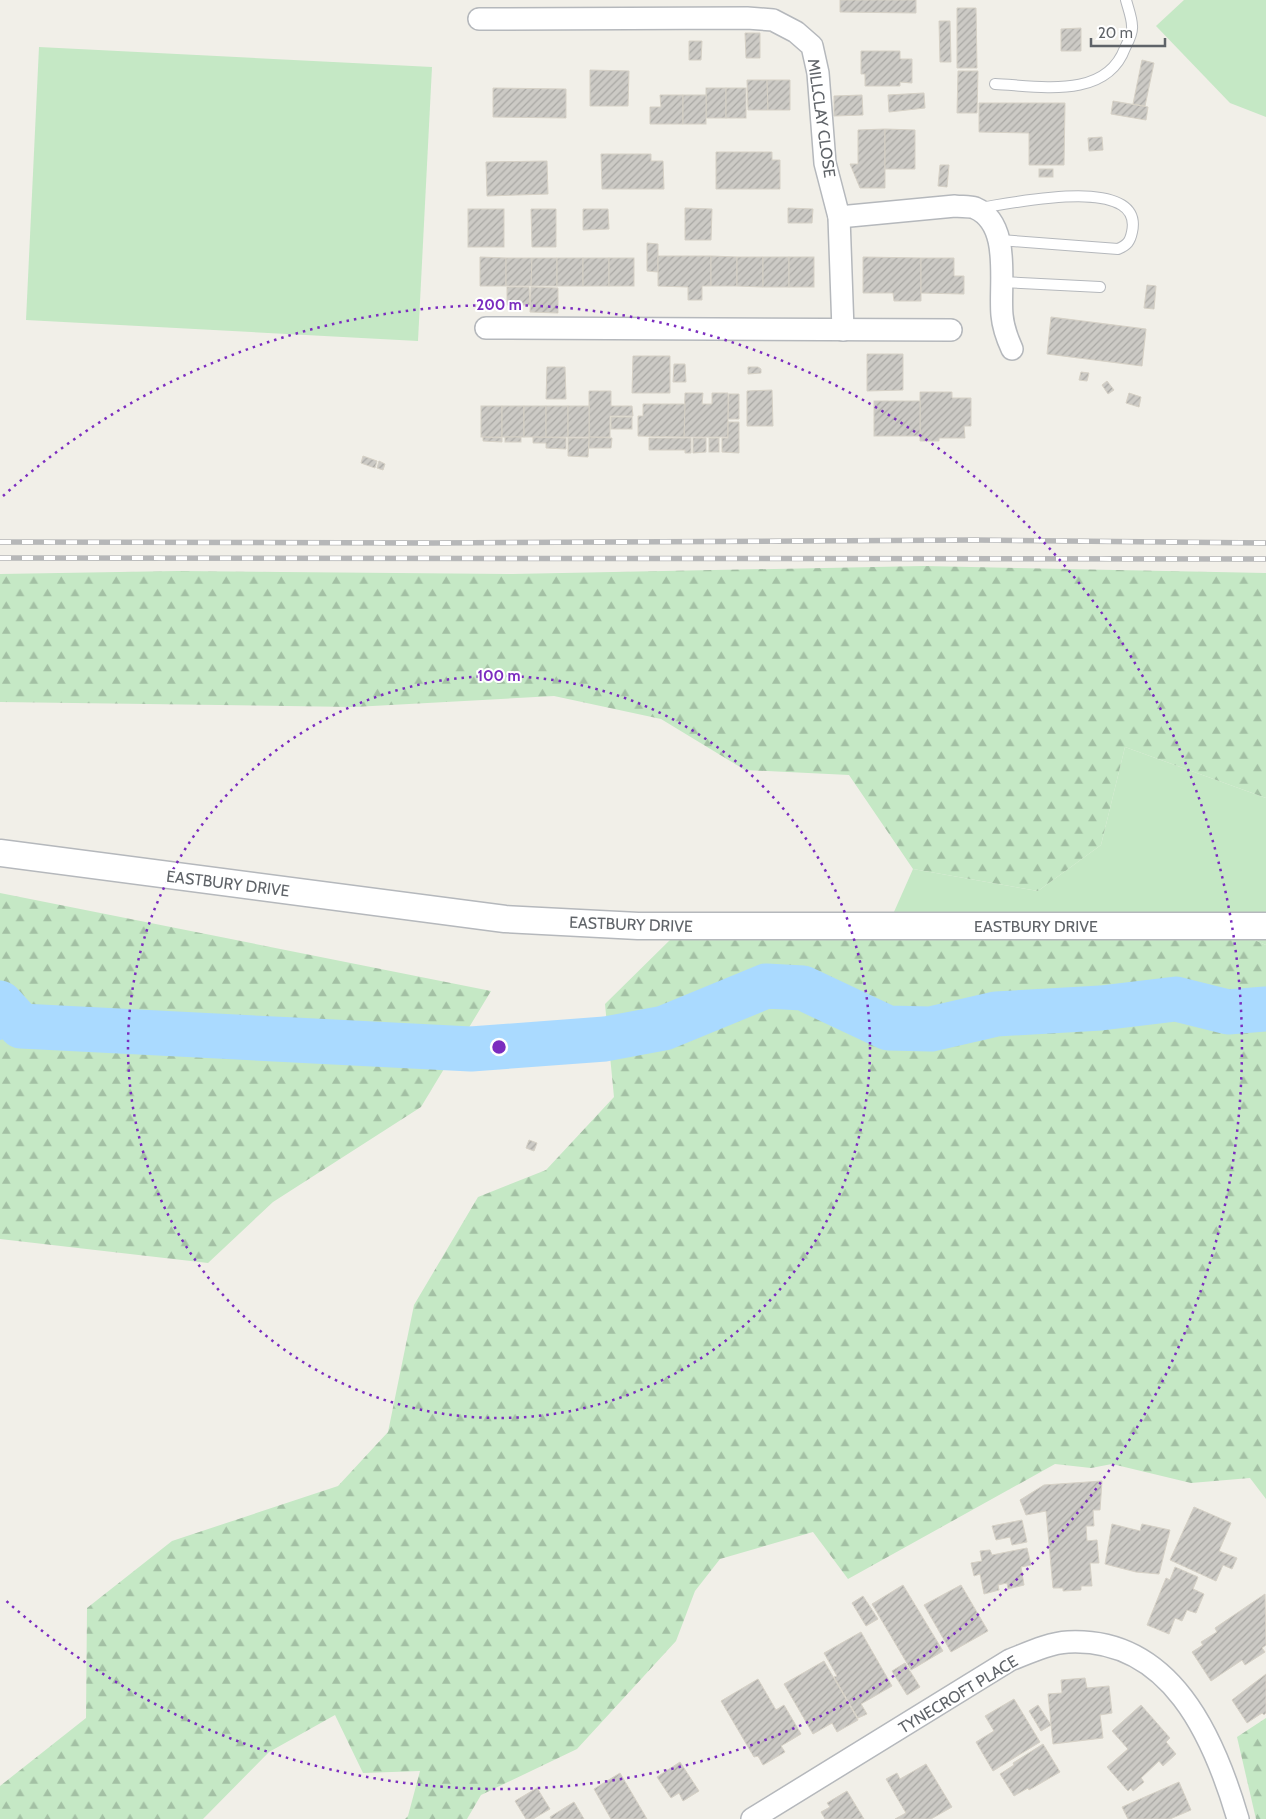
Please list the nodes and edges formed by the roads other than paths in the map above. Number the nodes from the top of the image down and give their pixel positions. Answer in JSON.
{"nodes":[{"id":1,"x":1126,"y":0,"type":"edge"},
{"id":2,"x":612,"y":8,"type":"edge"},
{"id":3,"x":479,"y":19,"type":"dead end"},
{"id":4,"x":995,"y":84,"type":"dead end"},
{"id":5,"x":974,"y":208,"type":"junction"},
{"id":6,"x":839,"y":217,"type":"junction"},
{"id":7,"x":1000,"y":240,"type":"junction"},
{"id":8,"x":1001,"y":282,"type":"junction"},
{"id":9,"x":1100,"y":287,"type":"dead end"},
{"id":10,"x":486,"y":328,"type":"dead end"},
{"id":11,"x":844,"y":330,"type":"junction"},
{"id":12,"x":951,"y":330,"type":"dead end"},
{"id":13,"x":1012,"y":349,"type":"dead end"},
{"id":14,"x":0,"y":853,"type":"edge"},
{"id":15,"x":1266,"y":926,"type":"edge"},
{"id":16,"x":752,"y":1819,"type":"edge"},
{"id":17,"x":1238,"y":1819,"type":"edge"}],
"edges":[{"from":1,"to":4,"type":"lane"},
{"from":2,"to":3,"type":"street","name":"MILLCLAY CLOSE"},
{"from":2,"to":6,"type":"street","name":"MILLCLAY CLOSE"},
{"from":5,"to":6,"type":"street"},
{"from":5,"to":7,"type":"street"},
{"from":5,"to":7,"type":"lane"},
{"from":6,"to":11,"type":"street","name":"MILLCLAY CLOSE"},
{"from":7,"to":8,"type":"street"},
{"from":8,"to":9,"type":"lane"},
{"from":8,"to":13,"type":"street"},
{"from":10,"to":11,"type":"street"},
{"from":11,"to":12,"type":"street"},
{"from":14,"to":15,"type":"street","name":"EASTBURY DRIVE"},
{"from":16,"to":17,"type":"street","name":"TYNECROFT PLACE"}]}
